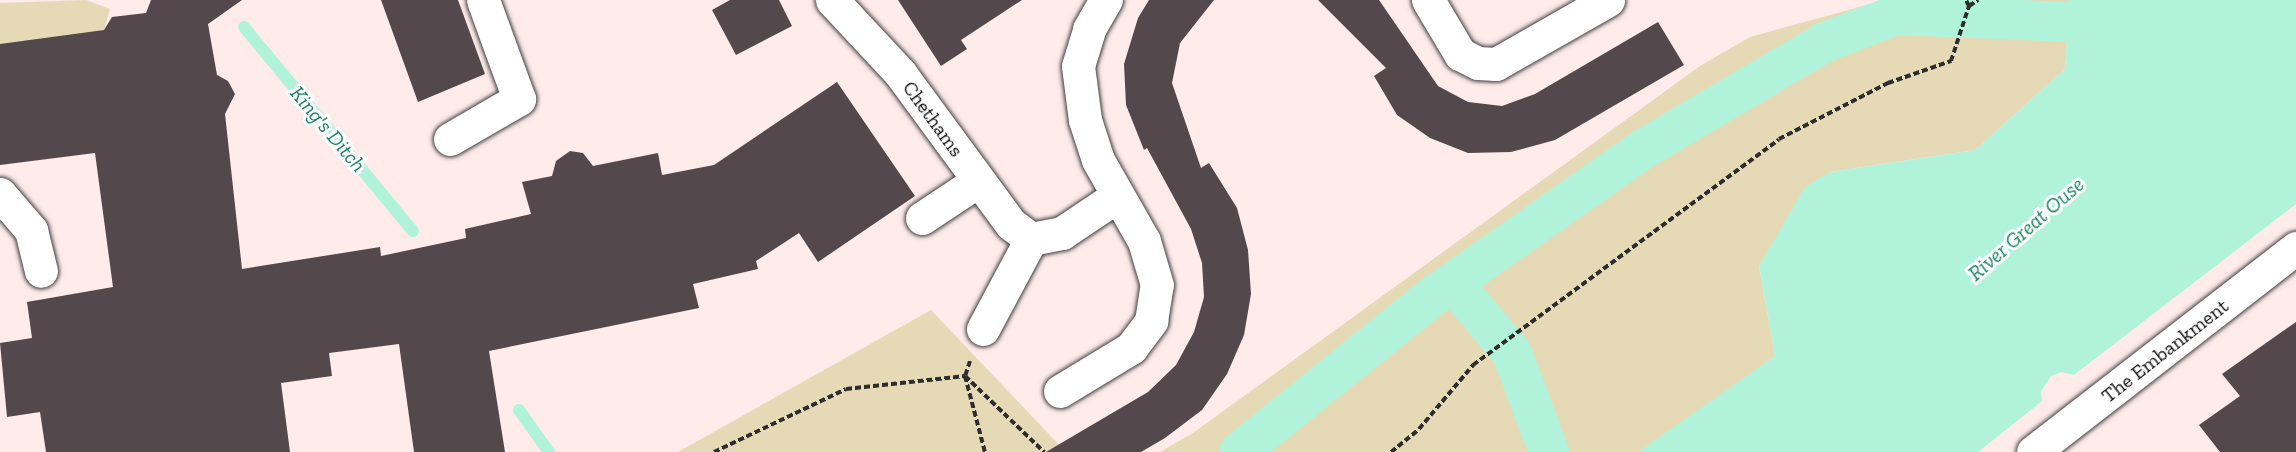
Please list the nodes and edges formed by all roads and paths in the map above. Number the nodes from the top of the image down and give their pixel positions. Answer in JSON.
{"nodes":[{"id":1,"x":483,"y":0,"type":"edge"},
{"id":2,"x":832,"y":0,"type":"edge"},
{"id":3,"x":1106,"y":0,"type":"edge"},
{"id":4,"x":1608,"y":0,"type":"edge"},
{"id":5,"x":1966,"y":0,"type":"edge"},
{"id":6,"x":1978,"y":0,"type":"edge"},
{"id":7,"x":1434,"y":2,"type":"edge"},
{"id":8,"x":1969,"y":6,"type":"junction"},
{"id":9,"x":450,"y":139,"type":"dead end"},
{"id":10,"x":978,"y":181,"type":"junction"},
{"id":11,"x":0,"y":194,"type":"edge"},
{"id":12,"x":1117,"y":196,"type":"junction"},
{"id":13,"x":922,"y":218,"type":"dead end"},
{"id":14,"x":1031,"y":239,"type":"junction"},
{"id":15,"x":2296,"y":248,"type":"edge"},
{"id":16,"x":41,"y":271,"type":"dead end"},
{"id":17,"x":983,"y":329,"type":"dead end"},
{"id":18,"x":965,"y":375,"type":"junction"},
{"id":19,"x":1060,"y":391,"type":"dead end"},
{"id":20,"x":714,"y":452,"type":"edge"},
{"id":21,"x":985,"y":452,"type":"edge"},
{"id":22,"x":1044,"y":452,"type":"edge"},
{"id":23,"x":1391,"y":452,"type":"edge"},
{"id":24,"x":2033,"y":452,"type":"edge"}],
"edges":[{"from":1,"to":9,"type":"street"},
{"from":2,"to":10,"type":"street","name":"Chethams"},
{"from":3,"to":12,"type":"street"},
{"from":4,"to":7,"type":"street"},
{"from":5,"to":8,"type":"path"},
{"from":6,"to":8,"type":"path"},
{"from":8,"to":23,"type":"path"},
{"from":10,"to":13,"type":"street"},
{"from":10,"to":14,"type":"street","name":"Chethams"},
{"from":11,"to":16,"type":"street"},
{"from":12,"to":14,"type":"street"},
{"from":12,"to":19,"type":"street"},
{"from":14,"to":17,"type":"street"},
{"from":15,"to":24,"type":"street","name":"The Embankment"},
{"from":18,"to":20,"type":"path"},
{"from":18,"to":21,"type":"path"},
{"from":18,"to":22,"type":"path"}]}
